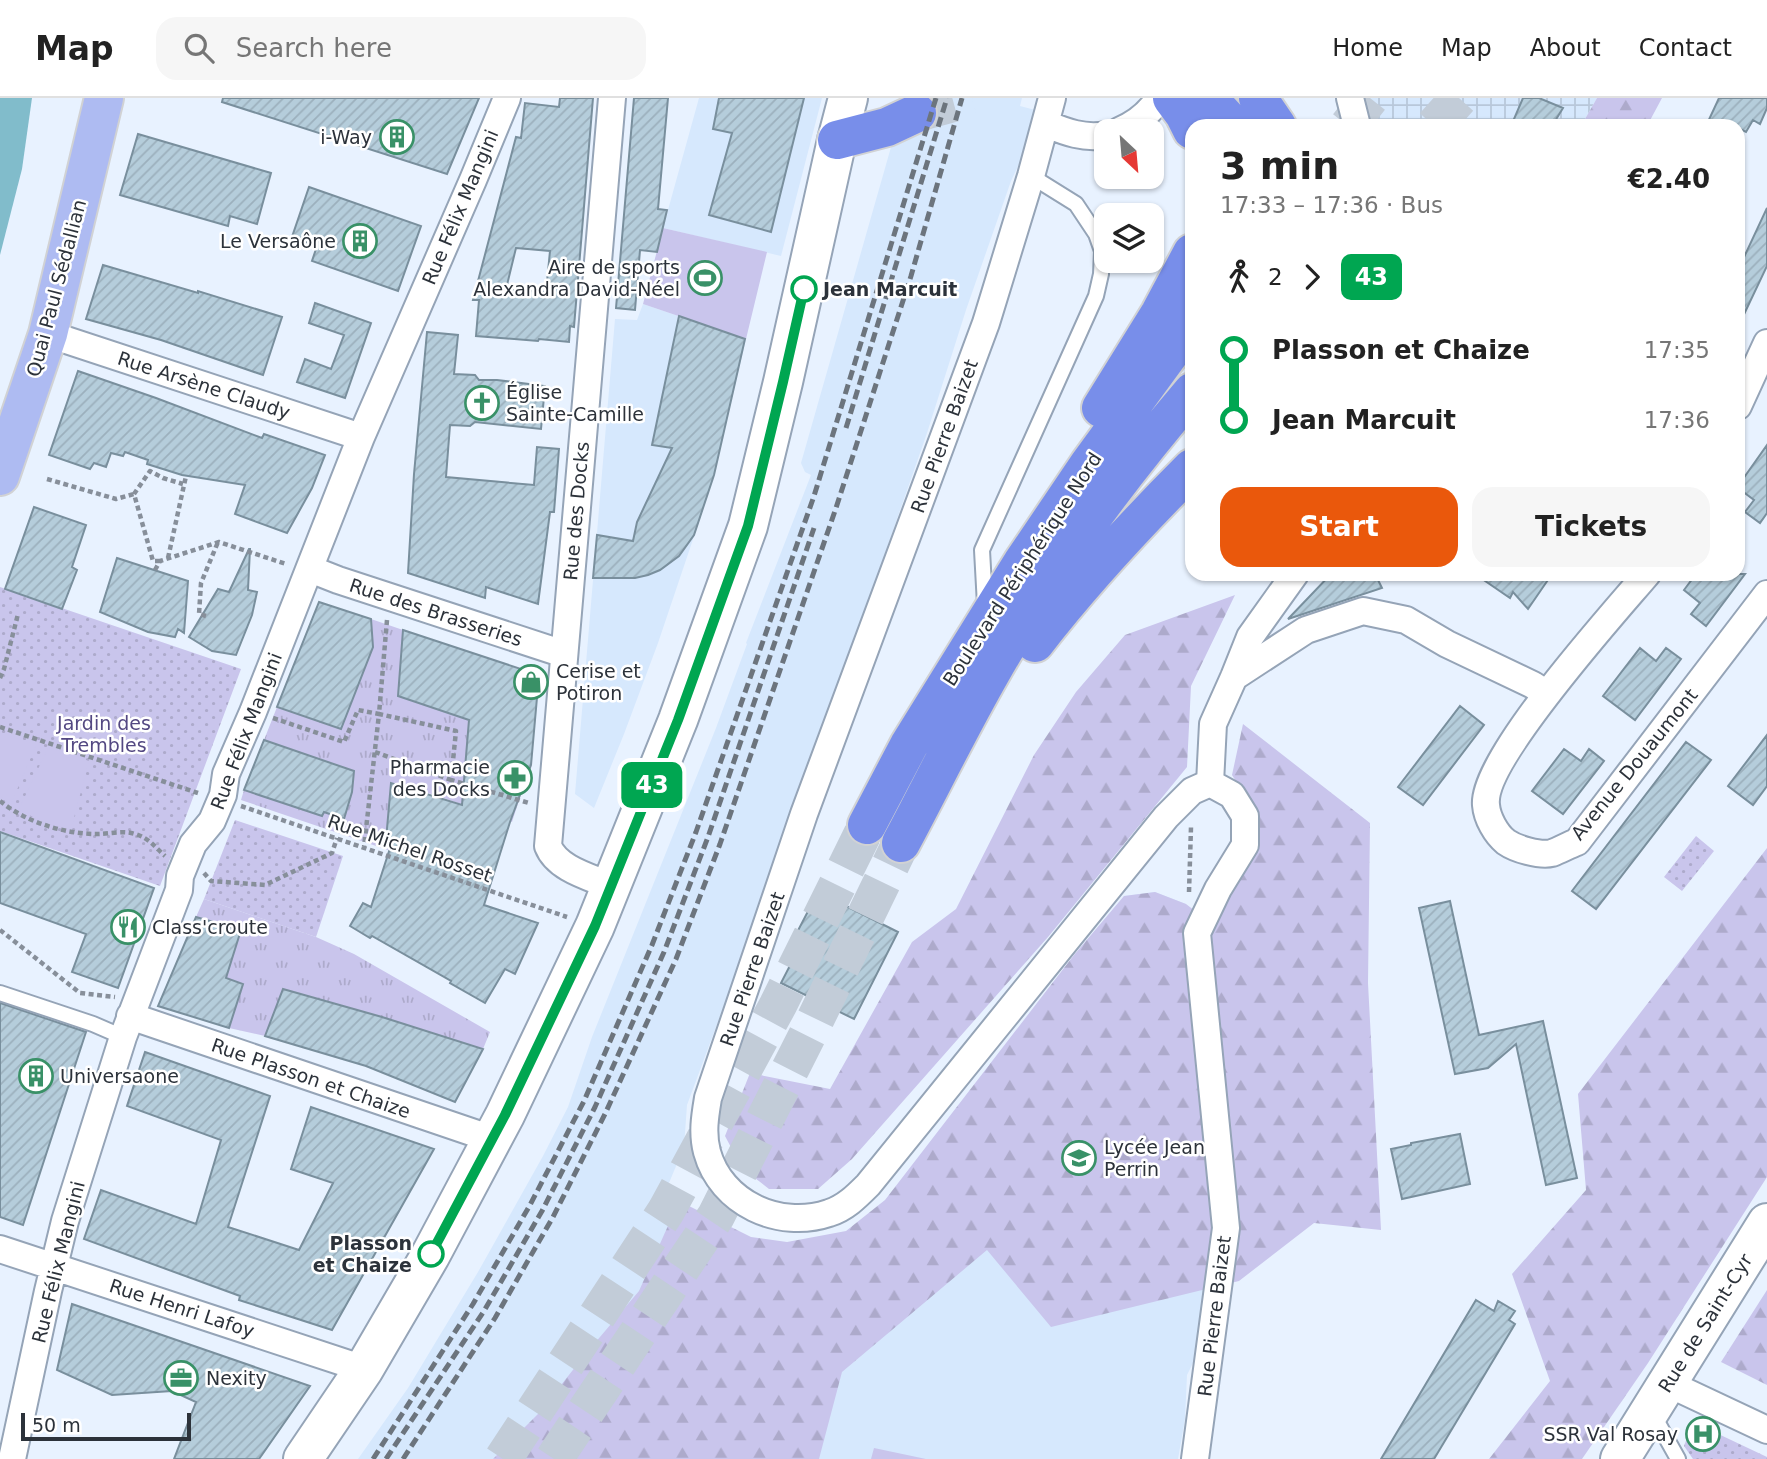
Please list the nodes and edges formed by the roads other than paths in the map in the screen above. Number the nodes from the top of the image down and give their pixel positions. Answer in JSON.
{"nodes":[{"id":1,"x":104,"y":98,"type":"edge"},
{"id":2,"x":507,"y":98,"type":"edge"},
{"id":3,"x":612,"y":98,"type":"edge"},
{"id":4,"x":848,"y":98,"type":"edge"},
{"id":5,"x":1052,"y":98,"type":"edge"},
{"id":6,"x":1158,"y":98,"type":"edge"},
{"id":7,"x":1172,"y":98,"type":"edge"},
{"id":8,"x":1208,"y":98,"type":"edge"},
{"id":9,"x":1258,"y":98,"type":"edge"},
{"id":10,"x":1350,"y":98,"type":"edge"},
{"id":11,"x":917,"y":113,"type":"tunnel mouth"},
{"id":12,"x":1141,"y":119,"type":"edge"},
{"id":13,"x":1186,"y":119,"type":"edge"},
{"id":14,"x":1228,"y":119,"type":"edge"},
{"id":15,"x":1272,"y":119,"type":"edge"},
{"id":16,"x":1355,"y":119,"type":"edge"},
{"id":17,"x":1046,"y":124,"type":"junction"},
{"id":18,"x":1094,"y":134,"type":"edge"},
{"id":19,"x":837,"y":140,"type":"junction"},
{"id":20,"x":1031,"y":176,"type":"junction"},
{"id":21,"x":1185,"y":266,"type":"edge"},
{"id":22,"x":1185,"y":333,"type":"edge"},
{"id":23,"x":48,"y":334,"type":"junction"},
{"id":24,"x":1767,"y":343,"type":"edge"},
{"id":25,"x":1745,"y":392,"type":"edge"},
{"id":26,"x":1185,"y":400,"type":"edge"},
{"id":27,"x":361,"y":437,"type":"junction"},
{"id":28,"x":1185,"y":475,"type":"edge"},
{"id":29,"x":0,"y":476,"type":"edge"},
{"id":30,"x":298,"y":566,"type":"junction"},
{"id":31,"x":1290,"y":581,"type":"edge"},
{"id":32,"x":1641,"y":581,"type":"edge"},
{"id":33,"x":1767,"y":594,"type":"edge"},
{"id":34,"x":986,"y":610,"type":"junction"},
{"id":35,"x":564,"y":654,"type":"junction"},
{"id":36,"x":954,"y":672,"type":"junction"},
{"id":37,"x":1234,"y":677,"type":"junction"},
{"id":38,"x":1547,"y":694,"type":"junction"},
{"id":39,"x":1201,"y":787,"type":"junction"},
{"id":40,"x":866,"y":825,"type":"tunnel mouth"},
{"id":41,"x":611,"y":887,"type":"junction"},
{"id":42,"x":0,"y":993,"type":"edge"},
{"id":43,"x":131,"y":1016,"type":"junction"},
{"id":44,"x":492,"y":1139,"type":"junction"},
{"id":45,"x":1767,"y":1223,"type":"edge"},
{"id":46,"x":0,"y":1249,"type":"edge"},
{"id":47,"x":53,"y":1267,"type":"junction"},
{"id":48,"x":364,"y":1369,"type":"junction"},
{"id":49,"x":1667,"y":1382,"type":"junction"},
{"id":50,"x":1647,"y":1417,"type":"junction"},
{"id":51,"x":1767,"y":1430,"type":"edge"},
{"id":52,"x":12,"y":1459,"type":"edge"},
{"id":53,"x":303,"y":1459,"type":"edge"},
{"id":54,"x":1195,"y":1459,"type":"edge"},
{"id":55,"x":1620,"y":1459,"type":"edge"},
{"id":56,"x":1678,"y":1459,"type":"edge"}],
"edges":[{"from":1,"to":23,"type":"main road","name":"Quai Paul Sédallian"},
{"from":2,"to":27,"type":"street","name":"Rue Félix Mangini"},
{"from":3,"to":35,"type":"street","name":"Rue des Docks"},
{"from":4,"to":19,"type":"street"},
{"from":5,"to":17,"type":"street","name":"Rue Pierre Baizet"},
{"from":6,"to":12,"type":"street"},
{"from":7,"to":13,"type":"highway"},
{"from":8,"to":14,"type":"highway"},
{"from":9,"to":15,"type":"highway"},
{"from":10,"to":16,"type":"street"},
{"from":11,"to":19,"type":"highway"},
{"from":17,"to":18,"type":"street"},
{"from":17,"to":20,"type":"street","name":"Rue Pierre Baizet"},
{"from":19,"to":41,"type":"street"},
{"from":20,"to":34,"type":"lane"},
{"from":20,"to":39,"type":"street","name":"Rue Pierre Baizet"},
{"from":21,"to":34,"type":"highway"},
{"from":22,"to":36,"type":"highway","name":"Boulevard Périphérique Nord"},
{"from":23,"to":27,"type":"street","name":"Rue Arsène Claudy"},
{"from":23,"to":29,"type":"main road","name":"Quai Paul Sédallian"},
{"from":24,"to":25,"type":"street"},
{"from":26,"to":28,"type":"highway","name":"Boulevard Périphérique Nord"},
{"from":27,"to":30,"type":"street","name":"Rue Félix Mangini"},
{"from":30,"to":35,"type":"street","name":"Rue des Brasseries"},
{"from":30,"to":43,"type":"street","name":"Rue Félix Mangini"},
{"from":31,"to":37,"type":"street"},
{"from":32,"to":38,"type":"street","name":"Avenue Douaumont"},
{"from":33,"to":38,"type":"street","name":"Avenue Douaumont"},
{"from":34,"to":36,"type":"highway"},
{"from":35,"to":41,"type":"street","name":"Rue des Docks"},
{"from":36,"to":40,"type":"highway","name":"Boulevard Périphérique Nord"},
{"from":37,"to":38,"type":"street"},
{"from":37,"to":39,"type":"street"},
{"from":39,"to":54,"type":"street","name":"Rue Pierre Baizet"},
{"from":41,"to":44,"type":"street"},
{"from":42,"to":43,"type":"lane","name":"Rue Plasson et Chaize"},
{"from":43,"to":44,"type":"street","name":"Rue Plasson et Chaize"},
{"from":43,"to":47,"type":"street","name":"Rue Félix Mangini"},
{"from":44,"to":48,"type":"street"},
{"from":45,"to":49,"type":"street","name":"Rue de Saint-Cyr"},
{"from":46,"to":47,"type":"street","name":"Rue Henri Lafoy"},
{"from":47,"to":48,"type":"street","name":"Rue Henri Lafoy"},
{"from":47,"to":52,"type":"street","name":"Rue Félix Mangini"},
{"from":48,"to":53,"type":"street"},
{"from":49,"to":50,"type":"street","name":"Rue de Saint-Cyr"},
{"from":49,"to":51,"type":"street"},
{"from":50,"to":55,"type":"street","name":"Rue de Saint-Cyr"},
{"from":50,"to":56,"type":"lane"}]}
